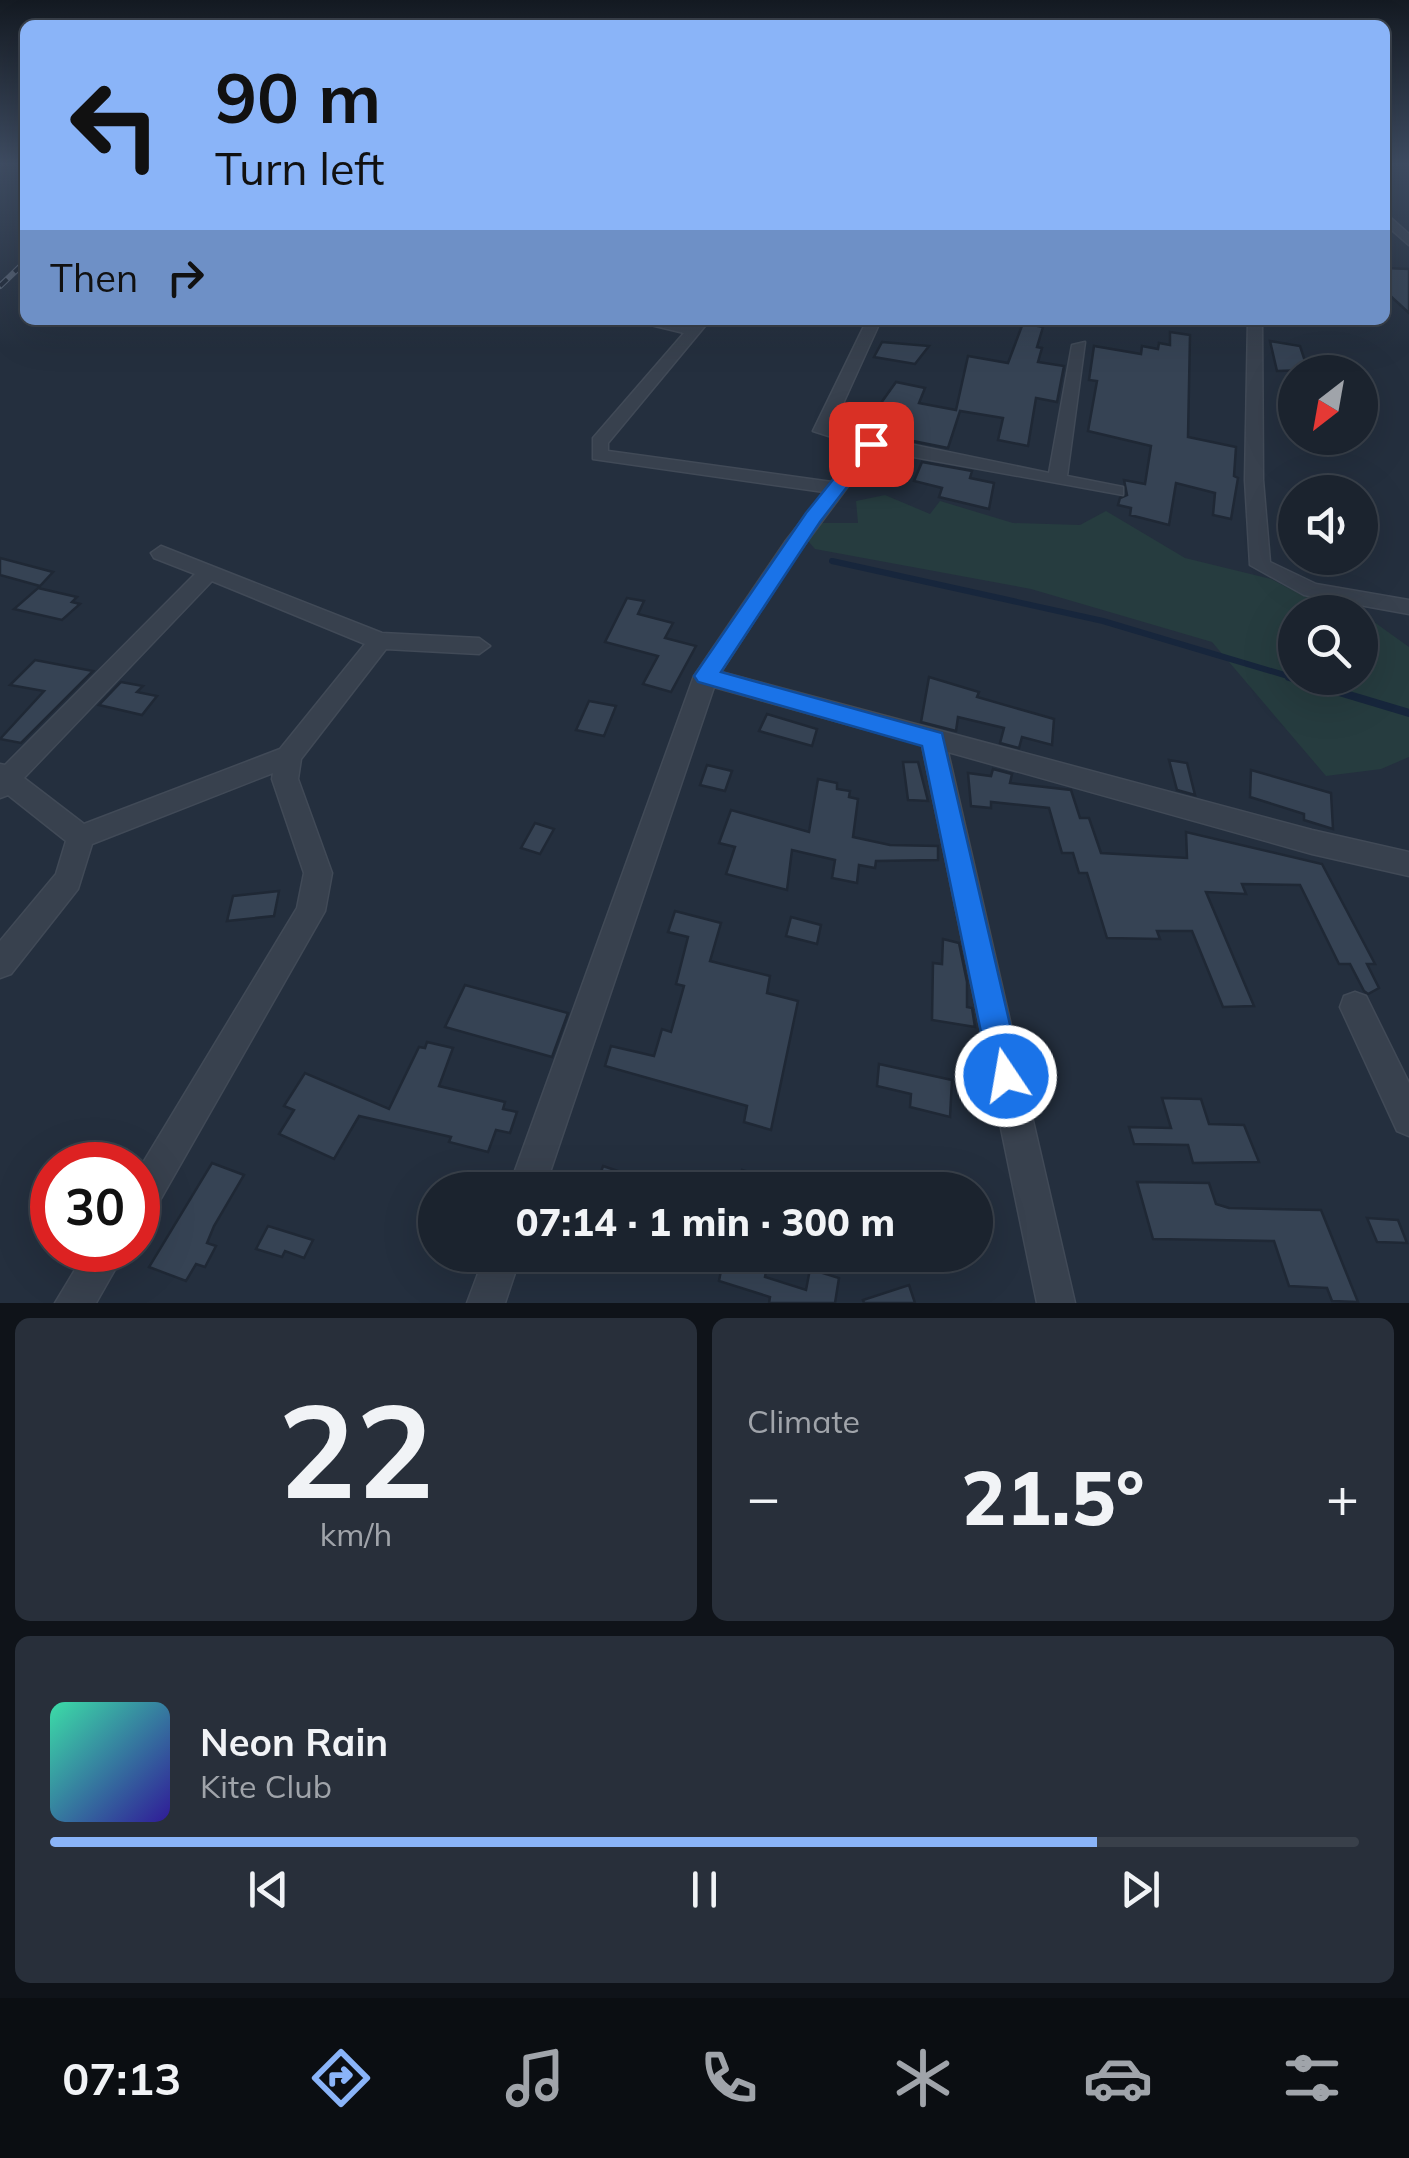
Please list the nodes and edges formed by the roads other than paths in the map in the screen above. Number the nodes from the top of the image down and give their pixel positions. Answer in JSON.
{"nodes":[{"id":1,"x":699,"y":325,"type":"edge"},
{"id":2,"x":872,"y":325,"type":"edge"},
{"id":3,"x":1255,"y":325,"type":"edge"},
{"id":4,"x":1080,"y":345,"type":"dead end"},
{"id":5,"x":871,"y":444,"type":"junction"},
{"id":6,"x":1057,"y":480,"type":"junction"},
{"id":7,"x":834,"y":488,"type":"junction"},
{"id":8,"x":1116,"y":491,"type":"dead end"},
{"id":9,"x":161,"y":553,"type":"dead end"},
{"id":10,"x":210,"y":571,"type":"junction"},
{"id":11,"x":1409,"y":608,"type":"edge"},
{"id":12,"x":380,"y":641,"type":"junction"},
{"id":13,"x":479,"y":646,"type":"dead end"},
{"id":14,"x":706,"y":676,"type":"junction"},
{"id":15,"x":933,"y":740,"type":"junction"},
{"id":16,"x":289,"y":756,"type":"junction"},
{"id":17,"x":3,"y":780,"type":"edge"},
{"id":18,"x":82,"y":837,"type":"junction"},
{"id":19,"x":1409,"y":864,"type":"edge"},
{"id":20,"x":0,"y":964,"type":"edge"},
{"id":21,"x":1354,"y":1007,"type":"dead end"},
{"id":22,"x":1409,"y":1118,"type":"edge"},
{"id":23,"x":160,"y":1166,"type":"edge"},
{"id":24,"x":532,"y":1172,"type":"edge"},
{"id":25,"x":94,"y":1272,"type":"edge"},
{"id":26,"x":497,"y":1272,"type":"edge"},
{"id":27,"x":74,"y":1303,"type":"edge"},
{"id":28,"x":486,"y":1303,"type":"edge"},
{"id":29,"x":1056,"y":1303,"type":"edge"}],
"edges":[{"from":1,"to":7,"type":"street"},
{"from":2,"to":5,"type":"street"},
{"from":3,"to":11,"type":"street"},
{"from":4,"to":6,"type":"street"},
{"from":5,"to":6,"type":"street"},
{"from":5,"to":7,"type":"street"},
{"from":6,"to":8,"type":"street"},
{"from":7,"to":14,"type":"street"},
{"from":9,"to":10,"type":"street"},
{"from":10,"to":12,"type":"street"},
{"from":10,"to":17,"type":"street"},
{"from":12,"to":13,"type":"street"},
{"from":12,"to":16,"type":"street"},
{"from":14,"to":15,"type":"street"},
{"from":14,"to":24,"type":"street"},
{"from":15,"to":19,"type":"street"},
{"from":15,"to":29,"type":"street"},
{"from":16,"to":18,"type":"street"},
{"from":16,"to":23,"type":"street"},
{"from":17,"to":18,"type":"street"},
{"from":18,"to":20,"type":"street"},
{"from":21,"to":22,"type":"street"},
{"from":25,"to":27,"type":"street"},
{"from":26,"to":28,"type":"street"}]}
